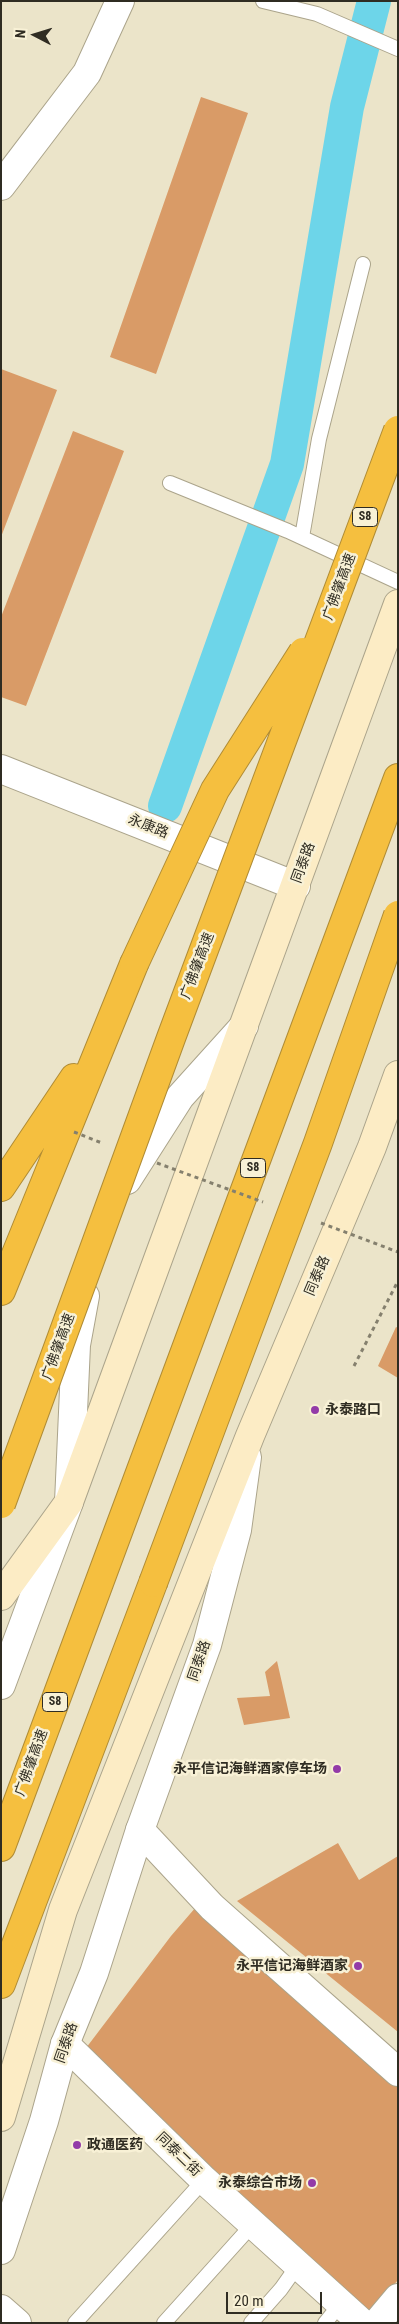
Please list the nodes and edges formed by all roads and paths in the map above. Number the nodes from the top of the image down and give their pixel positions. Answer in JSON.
{"nodes":[{"id":1,"x":263,"y":1,"type":"edge"},
{"id":2,"x":117,"y":3,"type":"edge"},
{"id":3,"x":398,"y":49,"type":"edge"},
{"id":4,"x":1,"y":186,"type":"edge"},
{"id":5,"x":364,"y":264,"type":"dead end"},
{"id":6,"x":398,"y":430,"type":"edge"},
{"id":7,"x":170,"y":483,"type":"dead end"},
{"id":8,"x":302,"y":537,"type":"junction"},
{"id":9,"x":398,"y":582,"type":"edge"},
{"id":10,"x":333,"y":604,"type":"junction"},
{"id":11,"x":398,"y":604,"type":"edge"},
{"id":12,"x":1,"y":768,"type":"edge"},
{"id":13,"x":398,"y":778,"type":"edge"},
{"id":14,"x":296,"y":886,"type":"junction"},
{"id":15,"x":398,"y":915,"type":"edge"},
{"id":16,"x":134,"y":964,"type":"junction"},
{"id":17,"x":246,"y":1023,"type":"junction"},
{"id":18,"x":398,"y":1075,"type":"edge"},
{"id":19,"x":74,"y":1132,"type":"dead end"},
{"id":20,"x":111,"y":1146,"type":"dead end"},
{"id":21,"x":148,"y":1160,"type":"dead end"},
{"id":22,"x":1,"y":1187,"type":"edge"},
{"id":23,"x":268,"y":1204,"type":"dead end"},
{"id":24,"x":314,"y":1221,"type":"dead end"},
{"id":25,"x":398,"y":1252,"type":"edge"},
{"id":26,"x":398,"y":1281,"type":"edge"},
{"id":27,"x":1,"y":1291,"type":"edge"},
{"id":28,"x":354,"y":1366,"type":"dead end"},
{"id":29,"x":250,"y":1436,"type":"junction"},
{"id":30,"x":70,"y":1502,"type":"junction"},
{"id":31,"x":1,"y":1504,"type":"edge"},
{"id":32,"x":1,"y":1596,"type":"edge"},
{"id":33,"x":1,"y":1685,"type":"edge"},
{"id":34,"x":140,"y":1830,"type":"junction"},
{"id":35,"x":1,"y":1847,"type":"edge"},
{"id":36,"x":1,"y":1984,"type":"edge"},
{"id":37,"x":65,"y":2044,"type":"junction"},
{"id":38,"x":398,"y":2072,"type":"edge"},
{"id":39,"x":1,"y":2117,"type":"edge"},
{"id":40,"x":204,"y":2180,"type":"junction"},
{"id":41,"x":253,"y":2224,"type":"junction"},
{"id":42,"x":1,"y":2250,"type":"edge"},
{"id":43,"x":298,"y":2265,"type":"junction"},
{"id":44,"x":398,"y":2298,"type":"edge"},
{"id":45,"x":1,"y":2309,"type":"edge"},
{"id":46,"x":333,"y":2313,"type":"edge"},
{"id":47,"x":16,"y":2323,"type":"edge"},
{"id":48,"x":74,"y":2323,"type":"edge"},
{"id":49,"x":164,"y":2323,"type":"edge"},
{"id":50,"x":251,"y":2323,"type":"edge"},
{"id":51,"x":362,"y":2323,"type":"edge"},
{"id":52,"x":376,"y":2323,"type":"edge"}],
"edges":[{"from":1,"to":3,"type":"lane"},
{"from":2,"to":4,"type":"street"},
{"from":5,"to":8,"type":"lane"},
{"from":6,"to":10,"type":"highway","name":"广佛肇高速","number":"S8","bridge":true},
{"from":7,"to":8,"type":"lane"},
{"from":8,"to":9,"type":"lane"},
{"from":10,"to":16,"type":"highway","bridge":true},
{"from":10,"to":31,"type":"highway","name":"广佛肇高速","number":"S8","bridge":true},
{"from":11,"to":14,"type":"main road","name":"同泰路"},
{"from":12,"to":14,"type":"street","name":"永康路"},
{"from":13,"to":35,"type":"highway","name":"广佛肇高速","number":"S8"},
{"from":14,"to":17,"type":"main road","name":"同泰路"},
{"from":15,"to":36,"type":"highway","bridge":true},
{"from":16,"to":22,"type":"highway"},
{"from":16,"to":27,"type":"highway"},
{"from":17,"to":30,"type":"main road","name":"同泰路"},
{"from":17,"to":30,"type":"street"},
{"from":18,"to":29,"type":"main road","name":"同泰路"},
{"from":19,"to":20,"type":"path","bridge":true},
{"from":21,"to":23,"type":"path","bridge":true},
{"from":24,"to":25,"type":"path","bridge":true},
{"from":26,"to":28,"type":"path"},
{"from":29,"to":34,"type":"street","name":"同泰路"},
{"from":29,"to":39,"type":"main road"},
{"from":30,"to":32,"type":"main road"},
{"from":30,"to":33,"type":"street","name":"同泰路"},
{"from":34,"to":37,"type":"street","name":"同泰路"},
{"from":34,"to":38,"type":"street"},
{"from":37,"to":40,"type":"street","name":"同泰二街"},
{"from":37,"to":42,"type":"street","name":"同泰路"},
{"from":40,"to":41,"type":"street","name":"同泰二街"},
{"from":40,"to":48,"type":"lane"},
{"from":41,"to":43,"type":"street","name":"同泰二街"},
{"from":41,"to":49,"type":"lane"},
{"from":43,"to":46,"type":"street","name":"同泰二街"},
{"from":43,"to":50,"type":"lane"},
{"from":44,"to":52,"type":"street"},
{"from":45,"to":47,"type":"street"},
{"from":46,"to":51,"type":"street","name":"同泰二街"}]}
